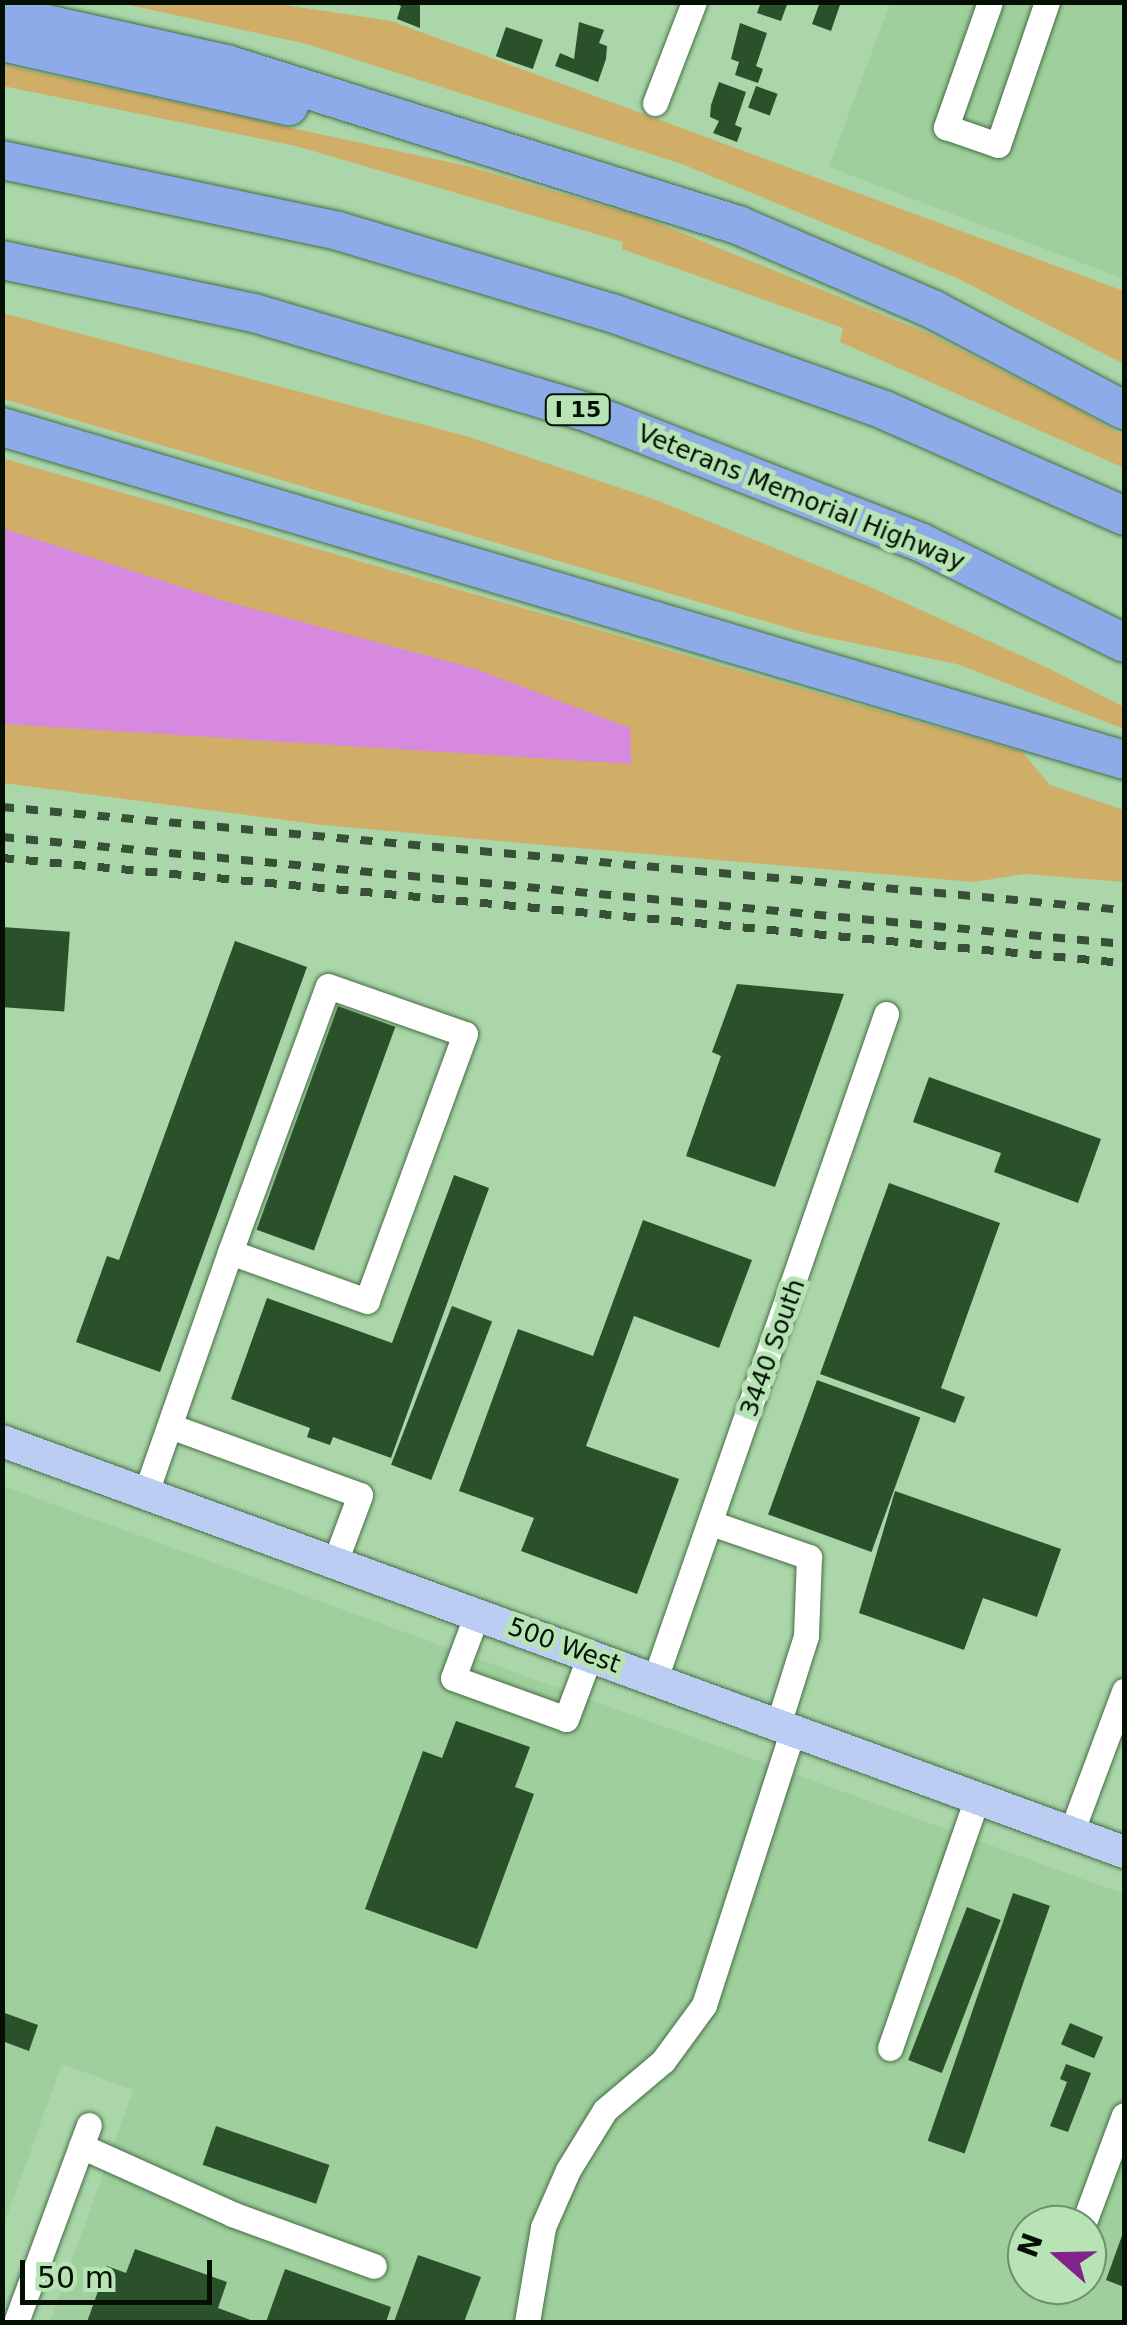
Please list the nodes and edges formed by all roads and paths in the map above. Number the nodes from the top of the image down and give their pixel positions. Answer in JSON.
{"nodes":[{"id":1,"x":694,"y":2,"type":"edge"},
{"id":2,"x":990,"y":2,"type":"edge"},
{"id":3,"x":1047,"y":2,"type":"edge"},
{"id":4,"x":2,"y":14,"type":"edge"},
{"id":5,"x":2,"y":42,"type":"edge"},
{"id":6,"x":654,"y":103,"type":"dead end"},
{"id":7,"x":439,"y":132,"type":"junction"},
{"id":8,"x":2,"y":160,"type":"edge"},
{"id":9,"x":2,"y":260,"type":"edge"},
{"id":10,"x":1124,"y":410,"type":"edge"},
{"id":11,"x":2,"y":427,"type":"edge"},
{"id":12,"x":1124,"y":516,"type":"edge"},
{"id":13,"x":1124,"y":643,"type":"edge"},
{"id":14,"x":1124,"y":760,"type":"edge"},
{"id":15,"x":886,"y":1014,"type":"dead end"},
{"id":16,"x":230,"y":1252,"type":"junction"},
{"id":17,"x":170,"y":1426,"type":"junction"},
{"id":18,"x":2,"y":1440,"type":"edge"},
{"id":19,"x":146,"y":1492,"type":"junction"},
{"id":20,"x":710,"y":1522,"type":"junction"},
{"id":21,"x":335,"y":1562,"type":"junction"},
{"id":22,"x":477,"y":1614,"type":"junction"},
{"id":23,"x":590,"y":1656,"type":"junction"},
{"id":24,"x":655,"y":1679,"type":"junction"},
{"id":25,"x":1124,"y":1690,"type":"edge"},
{"id":26,"x":786,"y":1728,"type":"junction"},
{"id":27,"x":977,"y":1798,"type":"junction"},
{"id":28,"x":1071,"y":1833,"type":"junction"},
{"id":29,"x":1124,"y":1852,"type":"edge"},
{"id":30,"x":890,"y":2048,"type":"dead end"},
{"id":31,"x":1124,"y":2115,"type":"edge"},
{"id":32,"x":1090,"y":2205,"type":"edge"},
{"id":33,"x":374,"y":2266,"type":"dead end"},
{"id":34,"x":16,"y":2322,"type":"edge"},
{"id":35,"x":526,"y":2322,"type":"edge"}],
"edges":[{"from":1,"to":6,"type":"street"},
{"from":2,"to":3,"type":"street"},
{"from":4,"to":7,"type":"highway"},
{"from":5,"to":7,"type":"highway"},
{"from":7,"to":10,"type":"highway"},
{"from":8,"to":12,"type":"highway"},
{"from":9,"to":13,"type":"highway","name":"Veterans Memorial Highway","number":"I 15"},
{"from":11,"to":14,"type":"highway"},
{"from":15,"to":20,"type":"street","name":"3440 South"},
{"from":16,"to":16,"type":"street"},
{"from":16,"to":17,"type":"street"},
{"from":17,"to":19,"type":"street"},
{"from":17,"to":21,"type":"street"},
{"from":18,"to":19,"type":"main road","name":"500 West"},
{"from":19,"to":21,"type":"main road","name":"500 West"},
{"from":20,"to":24,"type":"street","name":"3440 South"},
{"from":20,"to":26,"type":"street"},
{"from":21,"to":22,"type":"main road","name":"500 West"},
{"from":22,"to":23,"type":"main road","name":"500 West"},
{"from":22,"to":23,"type":"street"},
{"from":23,"to":24,"type":"main road","name":"500 West"},
{"from":24,"to":26,"type":"main road","name":"500 West"},
{"from":25,"to":28,"type":"street"},
{"from":26,"to":27,"type":"main road","name":"500 West"},
{"from":26,"to":35,"type":"street"},
{"from":27,"to":28,"type":"main road","name":"500 West"},
{"from":27,"to":30,"type":"street"},
{"from":28,"to":29,"type":"main road","name":"500 West"},
{"from":31,"to":32,"type":"street"},
{"from":33,"to":34,"type":"street"}]}
